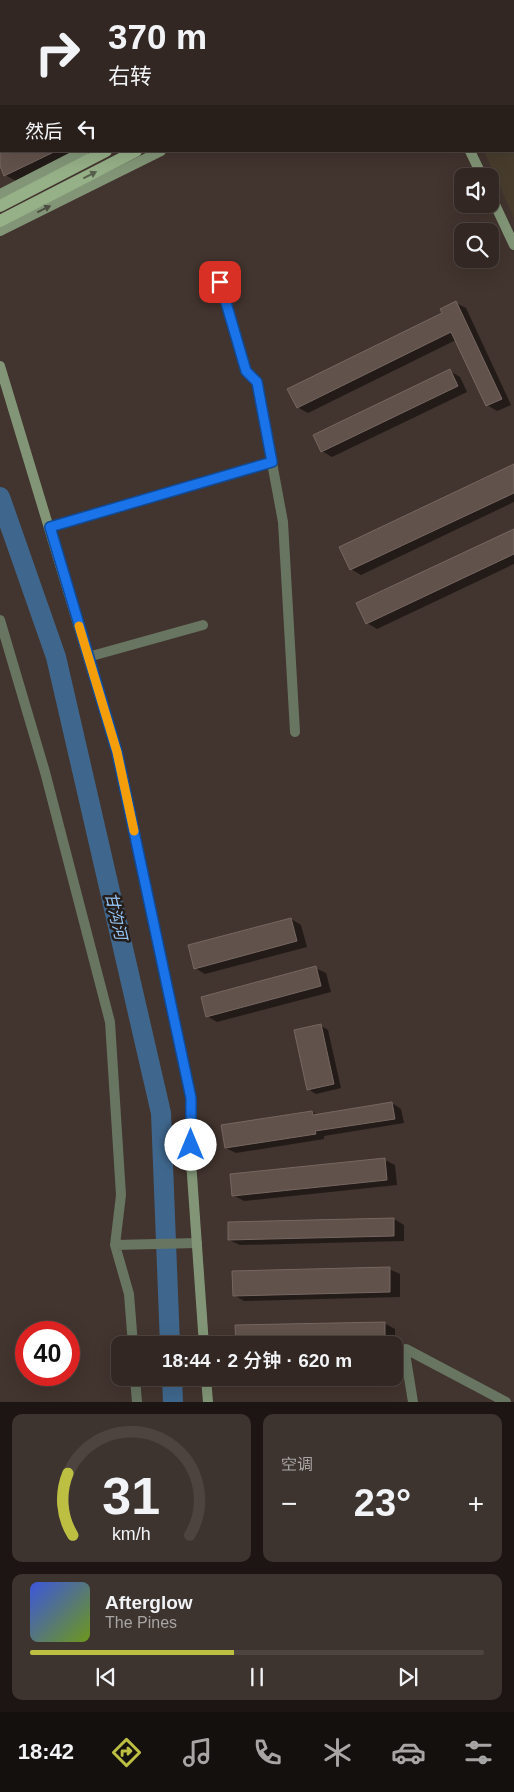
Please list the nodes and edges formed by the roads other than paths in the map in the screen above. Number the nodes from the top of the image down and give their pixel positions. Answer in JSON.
{"nodes":[{"id":1,"x":82,"y":152,"type":"edge"},
{"id":2,"x":104,"y":152,"type":"edge"},
{"id":3,"x":134,"y":152,"type":"edge"},
{"id":4,"x":159,"y":152,"type":"edge"},
{"id":5,"x":470,"y":152,"type":"edge"},
{"id":6,"x":478,"y":168,"type":"edge"},
{"id":7,"x":0,"y":194,"type":"edge"},
{"id":8,"x":0,"y":206,"type":"edge"},
{"id":9,"x":499,"y":213,"type":"edge"},
{"id":10,"x":0,"y":221,"type":"edge"},
{"id":11,"x":0,"y":231,"type":"edge"},
{"id":12,"x":514,"y":245,"type":"edge"},
{"id":13,"x":220,"y":282,"type":"dead end"},
{"id":14,"x":0,"y":366,"type":"edge"},
{"id":15,"x":272,"y":462,"type":"junction"},
{"id":16,"x":50,"y":527,"type":"junction"},
{"id":17,"x":0,"y":620,"type":"edge"},
{"id":18,"x":203,"y":625,"type":"dead end"},
{"id":19,"x":88,"y":657,"type":"junction"},
{"id":20,"x":296,"y":732,"type":"dead end"},
{"id":21,"x":196,"y":1243,"type":"junction"},
{"id":22,"x":115,"y":1245,"type":"junction"},
{"id":23,"x":131,"y":1336,"type":"edge"},
{"id":24,"x":203,"y":1336,"type":"edge"},
{"id":25,"x":136,"y":1386,"type":"edge"},
{"id":26,"x":207,"y":1386,"type":"edge"},
{"id":27,"x":137,"y":1402,"type":"edge"},
{"id":28,"x":208,"y":1402,"type":"edge"},
{"id":29,"x":413,"y":1402,"type":"edge"},
{"id":30,"x":506,"y":1402,"type":"edge"}],
"edges":[{"from":1,"to":7,"type":"street"},
{"from":2,"to":8,"type":"main road"},
{"from":10,"to":3,"type":"main road","one_way":true},
{"from":11,"to":4,"type":"street","one_way":true},
{"from":5,"to":6,"type":"street"},
{"from":9,"to":12,"type":"street"},
{"from":13,"to":15,"type":"street"},
{"from":14,"to":16,"type":"street"},
{"from":15,"to":16,"type":"street"},
{"from":15,"to":20,"type":"street"},
{"from":16,"to":19,"type":"street"},
{"from":17,"to":22,"type":"street"},
{"from":18,"to":19,"type":"street"},
{"from":19,"to":21,"type":"street"},
{"from":21,"to":22,"type":"street"},
{"from":21,"to":24,"type":"street"},
{"from":22,"to":23,"type":"street"},
{"from":25,"to":27,"type":"street"},
{"from":26,"to":28,"type":"street"},
{"from":29,"to":30,"type":"street"}]}
